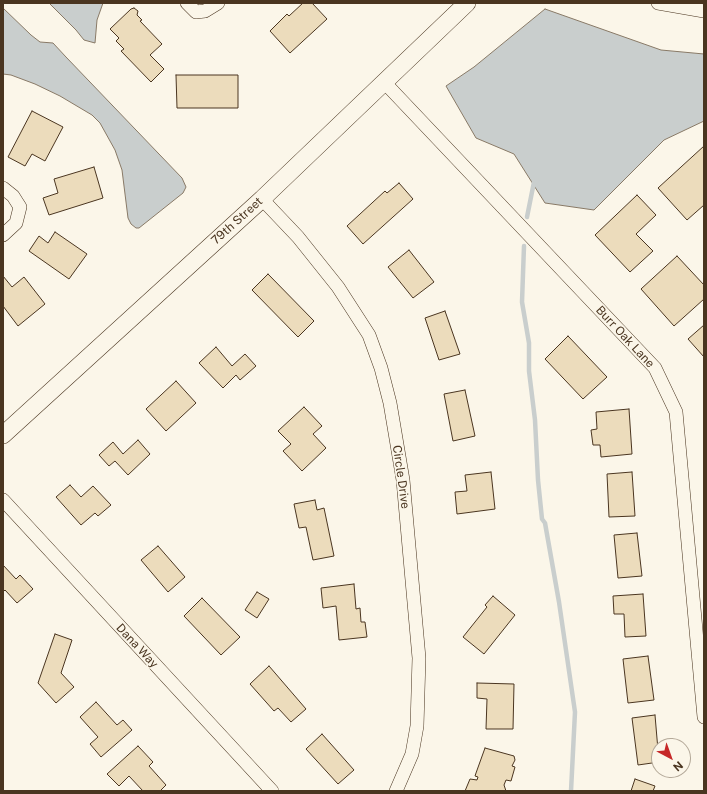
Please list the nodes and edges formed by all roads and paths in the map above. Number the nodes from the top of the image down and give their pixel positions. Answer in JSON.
{"nodes":[{"id":1,"x":218,"y":3,"type":"edge"},
{"id":2,"x":468,"y":3,"type":"edge"},
{"id":3,"x":658,"y":3,"type":"edge"},
{"id":4,"x":192,"y":8,"type":"edge"},
{"id":5,"x":704,"y":11,"type":"edge"},
{"id":6,"x":385,"y":83,"type":"junction"},
{"id":7,"x":3,"y":188,"type":"edge"},
{"id":8,"x":262,"y":199,"type":"junction"},
{"id":9,"x":3,"y":235,"type":"edge"},
{"id":10,"x":3,"y":435,"type":"edge"},
{"id":11,"x":3,"y":500,"type":"edge"},
{"id":12,"x":704,"y":718,"type":"edge"},
{"id":13,"x":272,"y":791,"type":"edge"},
{"id":14,"x":396,"y":791,"type":"edge"}],
"edges":[{"from":1,"to":4,"type":"street"},
{"from":2,"to":6,"type":"street","name":"79th Street"},
{"from":3,"to":5,"type":"street"},
{"from":6,"to":8,"type":"street","name":"79th Street"},
{"from":6,"to":12,"type":"street","name":"Burr Oak Lane"},
{"from":7,"to":9,"type":"street"},
{"from":8,"to":10,"type":"street","name":"79th Street"},
{"from":8,"to":14,"type":"street","name":"Circle Drive"},
{"from":11,"to":13,"type":"street","name":"Dana Way"}]}
